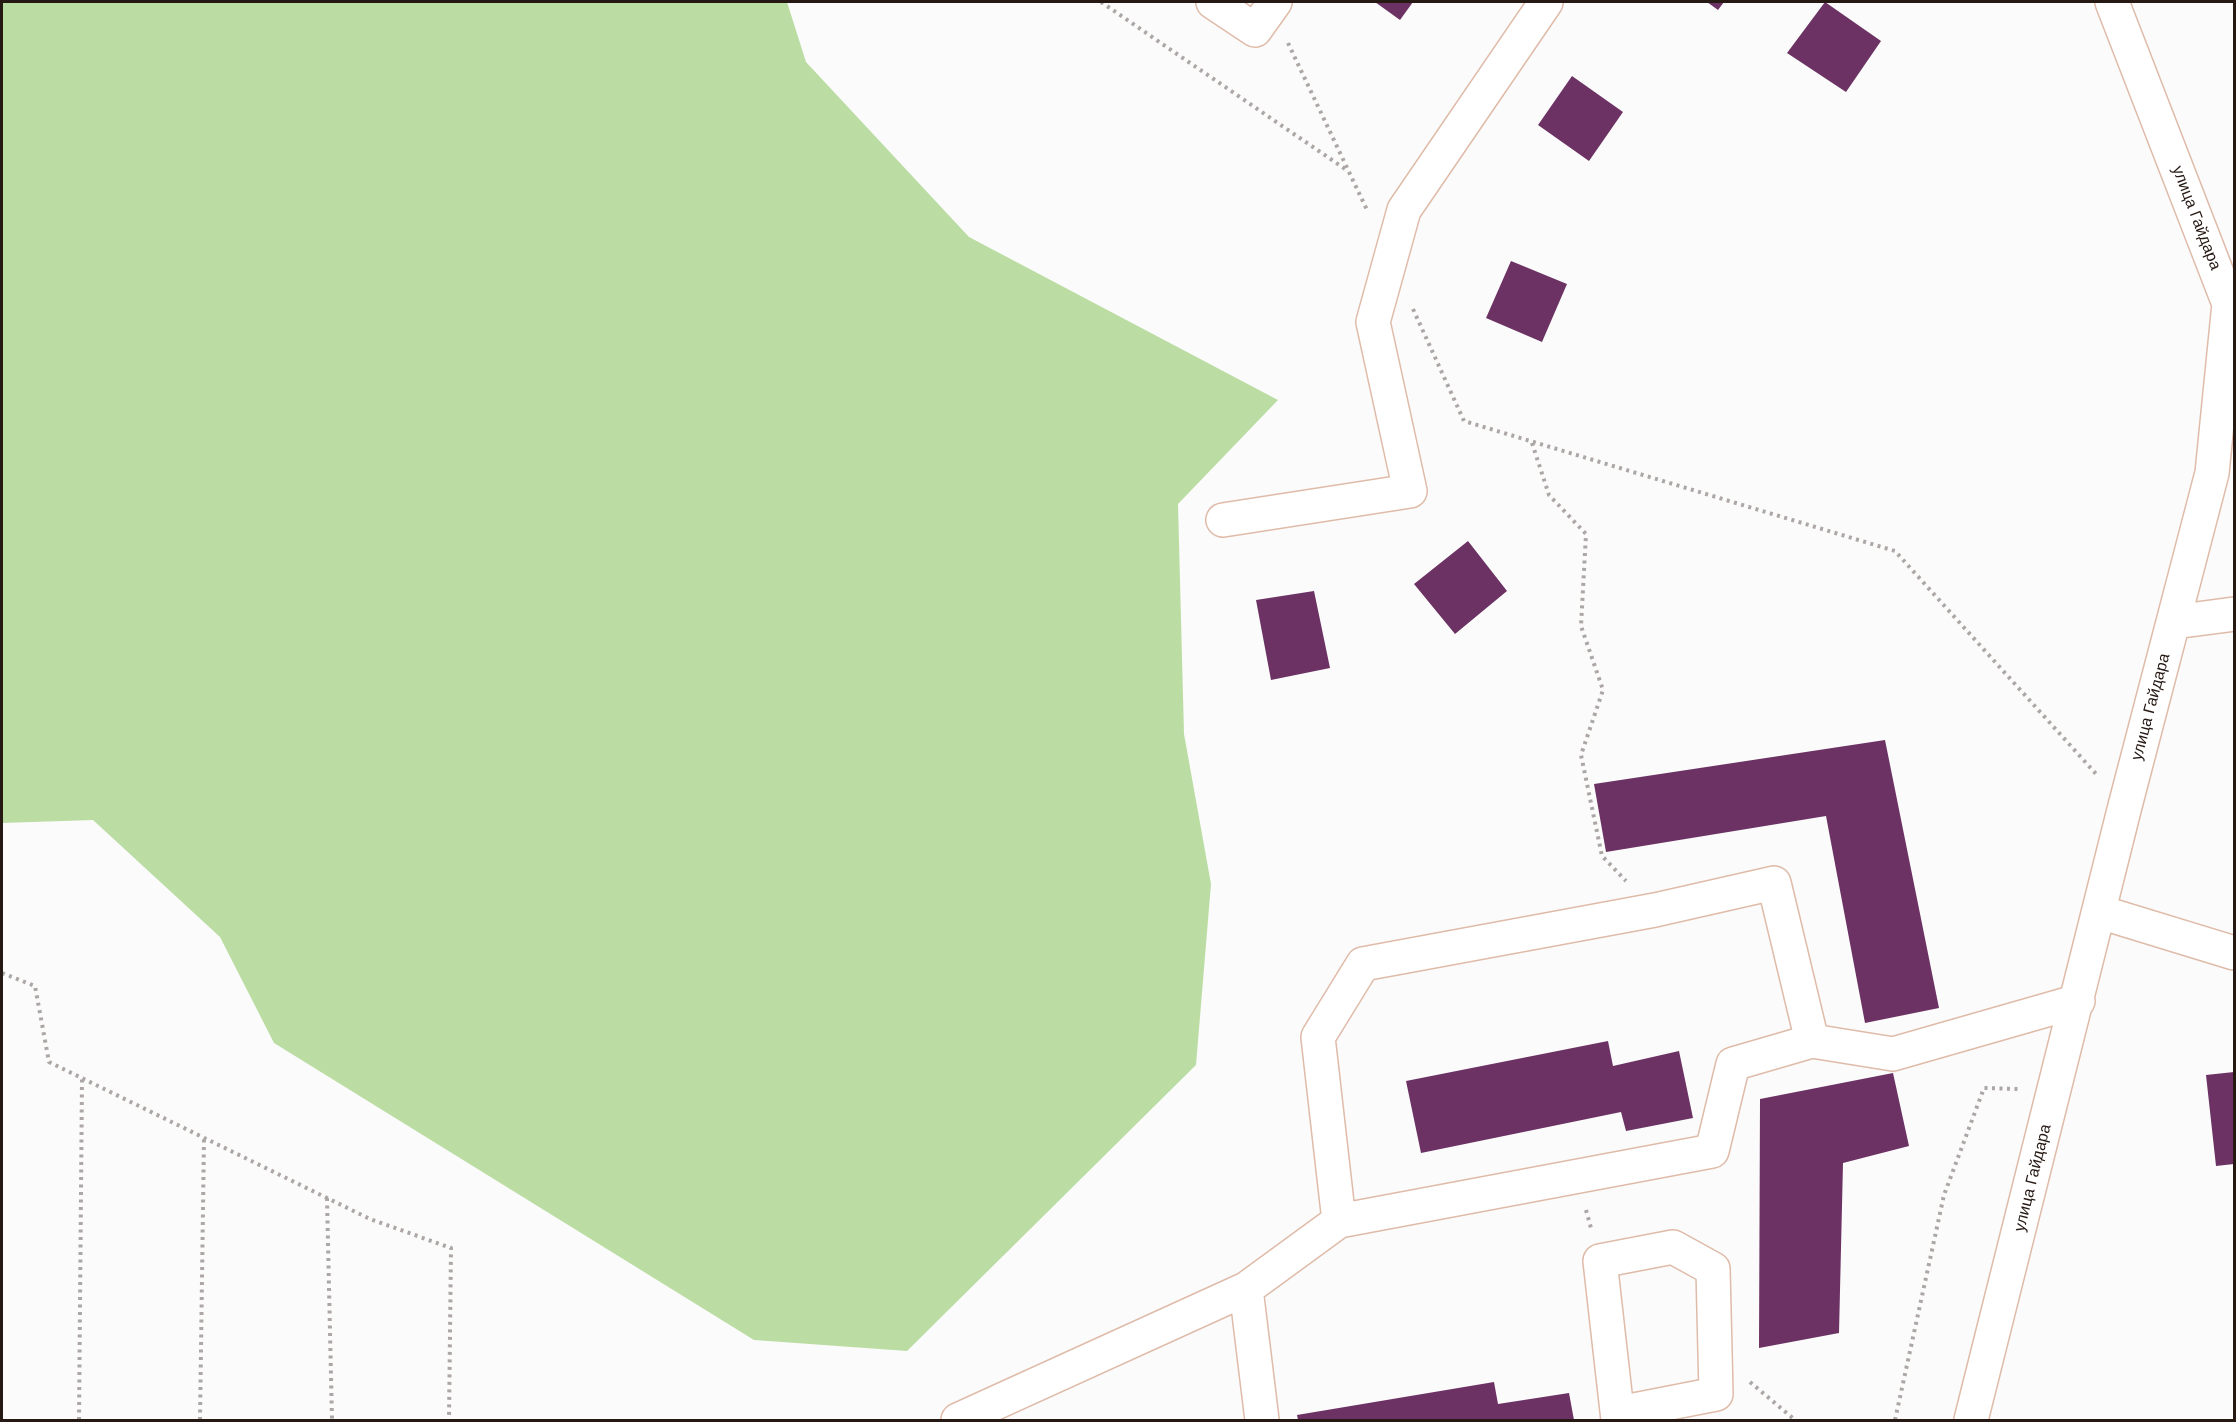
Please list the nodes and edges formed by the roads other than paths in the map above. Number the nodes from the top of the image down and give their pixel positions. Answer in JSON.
{"nodes":[{"id":1,"x":1213,"y":2,"type":"edge"},
{"id":2,"x":1546,"y":2,"type":"edge"},
{"id":3,"x":2112,"y":2,"type":"edge"},
{"id":4,"x":1273,"y":4,"type":"edge"},
{"id":5,"x":1223,"y":520,"type":"dead end"},
{"id":6,"x":2235,"y":614,"type":"edge"},
{"id":7,"x":2174,"y":622,"type":"junction"},
{"id":8,"x":2100,"y":912,"type":"junction"},
{"id":9,"x":2235,"y":953,"type":"edge"},
{"id":10,"x":2078,"y":1001,"type":"junction"},
{"id":11,"x":1812,"y":1041,"type":"junction"},
{"id":12,"x":1339,"y":1221,"type":"junction"},
{"id":13,"x":1246,"y":1289,"type":"junction"},
{"id":14,"x":1619,"y":1417,"type":"edge"},
{"id":15,"x":958,"y":1420,"type":"edge"},
{"id":16,"x":1262,"y":1420,"type":"edge"},
{"id":17,"x":1971,"y":1420,"type":"edge"}],
"edges":[{"from":1,"to":4,"type":"street"},
{"from":2,"to":5,"type":"street"},
{"from":3,"to":7,"type":"street","name":"улица Гайдара"},
{"from":6,"to":7,"type":"street"},
{"from":7,"to":8,"type":"street","name":"улица Гайдара"},
{"from":8,"to":9,"type":"street"},
{"from":8,"to":10,"type":"street","name":"улица Гайдара"},
{"from":10,"to":11,"type":"street"},
{"from":10,"to":17,"type":"street","name":"улица Гайдара"},
{"from":11,"to":12,"type":"street"},
{"from":11,"to":12,"type":"street"},
{"from":12,"to":13,"type":"street"},
{"from":13,"to":15,"type":"street"},
{"from":13,"to":16,"type":"street"},
{"from":14,"to":14,"type":"street"}]}
